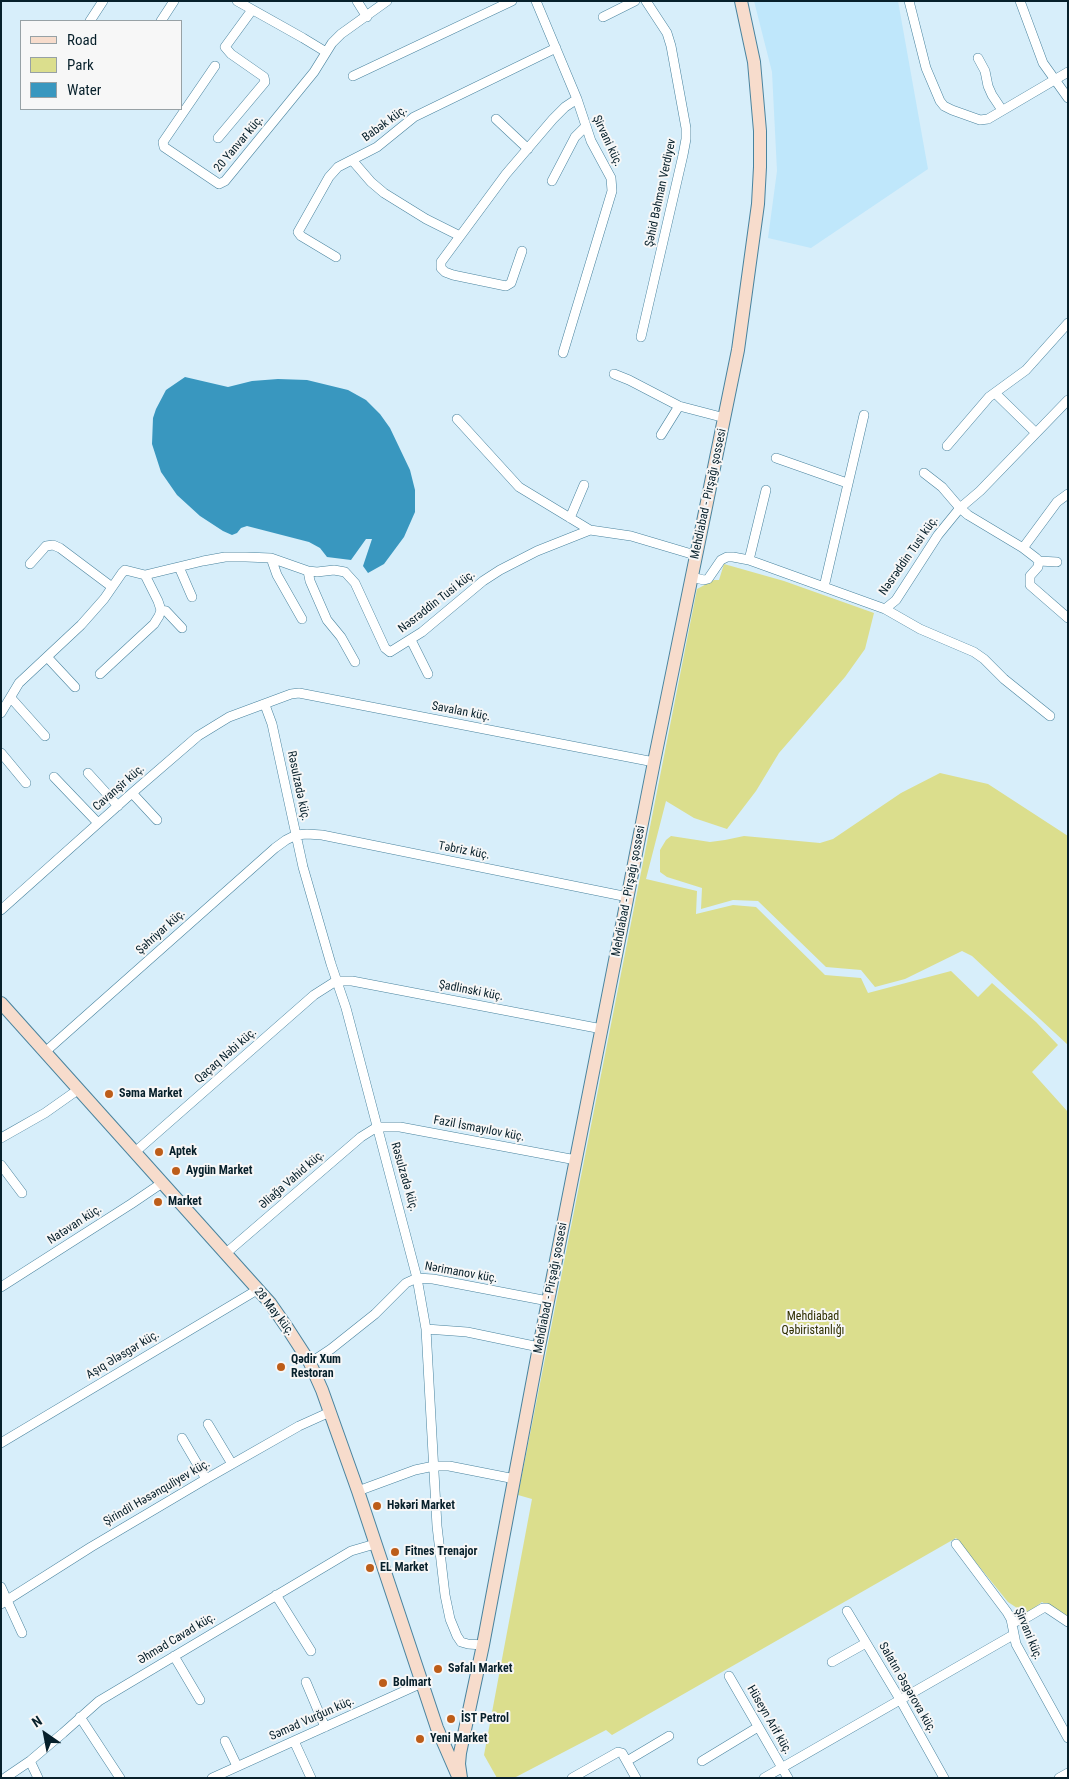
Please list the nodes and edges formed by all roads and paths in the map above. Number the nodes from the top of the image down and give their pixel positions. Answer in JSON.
{"nodes":[{"id":1,"x":103,"y":1,"type":"edge"},
{"id":2,"x":174,"y":1,"type":"edge"},
{"id":3,"x":238,"y":1,"type":"edge"},
{"id":4,"x":357,"y":1,"type":"edge"},
{"id":5,"x":387,"y":1,"type":"edge"},
{"id":6,"x":512,"y":1,"type":"edge"},
{"id":7,"x":536,"y":1,"type":"edge"},
{"id":8,"x":635,"y":1,"type":"edge"},
{"id":9,"x":646,"y":1,"type":"edge"},
{"id":10,"x":741,"y":1,"type":"edge"},
{"id":11,"x":909,"y":1,"type":"edge"},
{"id":12,"x":1020,"y":1,"type":"edge"},
{"id":13,"x":252,"y":10,"type":"junction"},
{"id":14,"x":368,"y":17,"type":"junction"},
{"id":15,"x":603,"y":17,"type":"dead end"},
{"id":16,"x":91,"y":20,"type":"edge"},
{"id":17,"x":162,"y":20,"type":"edge"},
{"id":18,"x":556,"y":48,"type":"junction"},
{"id":19,"x":326,"y":52,"type":"junction"},
{"id":20,"x":978,"y":58,"type":"dead end"},
{"id":21,"x":215,"y":66,"type":"dead end"},
{"id":22,"x":1068,"y":72,"type":"edge"},
{"id":23,"x":353,"y":76,"type":"dead end"},
{"id":24,"x":1055,"y":80,"type":"junction"},
{"id":25,"x":1068,"y":98,"type":"edge"},
{"id":26,"x":577,"y":99,"type":"junction"},
{"id":27,"x":1002,"y":110,"type":"junction"},
{"id":28,"x":496,"y":119,"type":"dead end"},
{"id":29,"x":585,"y":127,"type":"junction"},
{"id":30,"x":218,"y":138,"type":"dead end"},
{"id":31,"x":528,"y":149,"type":"junction"},
{"id":32,"x":352,"y":160,"type":"junction"},
{"id":33,"x":552,"y":181,"type":"dead end"},
{"id":34,"x":460,"y":236,"type":"junction"},
{"id":35,"x":522,"y":251,"type":"dead end"},
{"id":36,"x":336,"y":257,"type":"dead end"},
{"id":37,"x":1068,"y":323,"type":"edge"},
{"id":38,"x":641,"y":336,"type":"dead end"},
{"id":39,"x":563,"y":353,"type":"dead end"},
{"id":40,"x":614,"y":374,"type":"dead end"},
{"id":41,"x":995,"y":393,"type":"junction"},
{"id":42,"x":1068,"y":400,"type":"edge"},
{"id":43,"x":679,"y":406,"type":"junction"},
{"id":44,"x":864,"y":415,"type":"dead end"},
{"id":45,"x":725,"y":418,"type":"junction"},
{"id":46,"x":456,"y":419,"type":"dead end"},
{"id":47,"x":1036,"y":433,"type":"junction"},
{"id":48,"x":661,"y":435,"type":"dead end"},
{"id":49,"x":947,"y":446,"type":"dead end"},
{"id":50,"x":776,"y":458,"type":"dead end"},
{"id":51,"x":924,"y":473,"type":"dead end"},
{"id":52,"x":847,"y":482,"type":"junction"},
{"id":53,"x":584,"y":485,"type":"dead end"},
{"id":54,"x":766,"y":490,"type":"dead end"},
{"id":55,"x":1067,"y":496,"type":"edge"},
{"id":56,"x":960,"y":508,"type":"junction"},
{"id":57,"x":570,"y":518,"type":"junction"},
{"id":58,"x":590,"y":530,"type":"junction"},
{"id":59,"x":1023,"y":548,"type":"junction"},
{"id":60,"x":695,"y":555,"type":"junction"},
{"id":61,"x":271,"y":558,"type":"junction"},
{"id":62,"x":749,"y":560,"type":"junction"},
{"id":63,"x":1039,"y":561,"type":"junction"},
{"id":64,"x":1057,"y":562,"type":"dead end"},
{"id":65,"x":30,"y":564,"type":"dead end"},
{"id":66,"x":179,"y":567,"type":"junction"},
{"id":67,"x":308,"y":571,"type":"junction"},
{"id":68,"x":145,"y":576,"type":"junction"},
{"id":69,"x":691,"y":577,"type":"junction"},
{"id":70,"x":112,"y":587,"type":"junction"},
{"id":71,"x":824,"y":587,"type":"junction"},
{"id":72,"x":192,"y":597,"type":"dead end"},
{"id":73,"x":886,"y":609,"type":"junction"},
{"id":74,"x":161,"y":610,"type":"junction"},
{"id":75,"x":1068,"y":618,"type":"edge"},
{"id":76,"x":302,"y":619,"type":"dead end"},
{"id":77,"x":182,"y":628,"type":"dead end"},
{"id":78,"x":410,"y":640,"type":"junction"},
{"id":79,"x":48,"y":658,"type":"junction"},
{"id":80,"x":355,"y":662,"type":"dead end"},
{"id":81,"x":100,"y":674,"type":"dead end"},
{"id":82,"x":428,"y":674,"type":"dead end"},
{"id":83,"x":75,"y":687,"type":"dead end"},
{"id":84,"x":11,"y":698,"type":"junction"},
{"id":85,"x":265,"y":705,"type":"junction"},
{"id":86,"x":1,"y":713,"type":"edge"},
{"id":87,"x":1050,"y":716,"type":"dead end"},
{"id":88,"x":46,"y":736,"type":"dead end"},
{"id":89,"x":1,"y":753,"type":"edge"},
{"id":90,"x":654,"y":762,"type":"junction"},
{"id":91,"x":88,"y":773,"type":"dead end"},
{"id":92,"x":54,"y":777,"type":"dead end"},
{"id":93,"x":26,"y":783,"type":"dead end"},
{"id":94,"x":132,"y":793,"type":"junction"},
{"id":95,"x":118,"y":806,"type":"junction"},
{"id":96,"x":157,"y":820,"type":"dead end"},
{"id":97,"x":98,"y":823,"type":"junction"},
{"id":98,"x":296,"y":835,"type":"junction"},
{"id":99,"x":628,"y":897,"type":"junction"},
{"id":100,"x":1,"y":910,"type":"edge"},
{"id":101,"x":336,"y":981,"type":"junction"},
{"id":102,"x":1,"y":1002,"type":"edge"},
{"id":103,"x":602,"y":1028,"type":"junction"},
{"id":104,"x":45,"y":1052,"type":"junction"},
{"id":105,"x":78,"y":1089,"type":"junction"},
{"id":106,"x":377,"y":1127,"type":"junction"},
{"id":107,"x":1,"y":1138,"type":"edge"},
{"id":108,"x":135,"y":1152,"type":"junction"},
{"id":109,"x":576,"y":1160,"type":"junction"},
{"id":110,"x":1,"y":1165,"type":"edge"},
{"id":111,"x":162,"y":1183,"type":"junction"},
{"id":112,"x":22,"y":1193,"type":"dead end"},
{"id":113,"x":225,"y":1254,"type":"junction"},
{"id":114,"x":417,"y":1278,"type":"junction"},
{"id":115,"x":1,"y":1287,"type":"edge"},
{"id":116,"x":257,"y":1290,"type":"junction"},
{"id":117,"x":548,"y":1301,"type":"junction"},
{"id":118,"x":426,"y":1329,"type":"junction"},
{"id":119,"x":539,"y":1347,"type":"junction"},
{"id":120,"x":310,"y":1362,"type":"junction"},
{"id":121,"x":330,"y":1412,"type":"junction"},
{"id":122,"x":208,"y":1424,"type":"dead end"},
{"id":123,"x":182,"y":1438,"type":"dead end"},
{"id":124,"x":1,"y":1443,"type":"edge"},
{"id":125,"x":232,"y":1464,"type":"junction"},
{"id":126,"x":434,"y":1466,"type":"junction"},
{"id":127,"x":206,"y":1479,"type":"junction"},
{"id":128,"x":515,"y":1479,"type":"junction"},
{"id":129,"x":358,"y":1491,"type":"junction"},
{"id":130,"x":376,"y":1544,"type":"junction"},
{"id":131,"x":956,"y":1544,"type":"dead end"},
{"id":132,"x":1,"y":1587,"type":"edge"},
{"id":133,"x":276,"y":1595,"type":"junction"},
{"id":134,"x":4,"y":1602,"type":"edge"},
{"id":135,"x":847,"y":1611,"type":"dead end"},
{"id":136,"x":1068,"y":1622,"type":"edge"},
{"id":137,"x":1012,"y":1624,"type":"junction"},
{"id":138,"x":22,"y":1634,"type":"dead end"},
{"id":139,"x":1013,"y":1635,"type":"junction"},
{"id":140,"x":866,"y":1643,"type":"junction"},
{"id":141,"x":483,"y":1645,"type":"junction"},
{"id":142,"x":311,"y":1651,"type":"dead end"},
{"id":143,"x":174,"y":1656,"type":"junction"},
{"id":144,"x":832,"y":1662,"type":"dead end"},
{"id":145,"x":729,"y":1676,"type":"dead end"},
{"id":146,"x":306,"y":1682,"type":"dead end"},
{"id":147,"x":422,"y":1683,"type":"junction"},
{"id":148,"x":200,"y":1700,"type":"dead end"},
{"id":149,"x":901,"y":1700,"type":"junction"},
{"id":150,"x":80,"y":1717,"type":"junction"},
{"id":151,"x":1064,"y":1723,"type":"edge"},
{"id":152,"x":325,"y":1727,"type":"junction"},
{"id":153,"x":758,"y":1727,"type":"junction"},
{"id":154,"x":465,"y":1732,"type":"junction"},
{"id":155,"x":439,"y":1734,"type":"junction"},
{"id":156,"x":669,"y":1736,"type":"dead end"},
{"id":157,"x":1068,"y":1738,"type":"edge"},
{"id":158,"x":225,"y":1741,"type":"dead end"},
{"id":159,"x":294,"y":1741,"type":"junction"},
{"id":160,"x":454,"y":1755,"type":"junction"},
{"id":161,"x":30,"y":1760,"type":"junction"},
{"id":162,"x":627,"y":1761,"type":"junction"},
{"id":163,"x":702,"y":1761,"type":"dead end"},
{"id":164,"x":237,"y":1766,"type":"junction"},
{"id":165,"x":782,"y":1768,"type":"junction"},
{"id":166,"x":1068,"y":1773,"type":"edge"},
{"id":167,"x":5,"y":1778,"type":"edge"},
{"id":168,"x":38,"y":1778,"type":"edge"},
{"id":169,"x":120,"y":1778,"type":"edge"},
{"id":170,"x":212,"y":1778,"type":"edge"},
{"id":171,"x":311,"y":1778,"type":"edge"},
{"id":172,"x":460,"y":1778,"type":"edge"},
{"id":173,"x":572,"y":1778,"type":"edge"},
{"id":174,"x":636,"y":1778,"type":"edge"},
{"id":175,"x":764,"y":1778,"type":"edge"},
{"id":176,"x":788,"y":1778,"type":"edge"},
{"id":177,"x":944,"y":1778,"type":"edge"},
{"id":178,"x":1059,"y":1778,"type":"edge"}],
"edges":[{"from":1,"to":16,"type":"street"},
{"from":2,"to":17,"type":"street"},
{"from":3,"to":13,"type":"street"},
{"from":4,"to":14,"type":"street"},
{"from":5,"to":14,"type":"street","name":"20 Yanvar küç."},
{"from":6,"to":23,"type":"street"},
{"from":7,"to":18,"type":"street","name":"Şirvani küç."},
{"from":8,"to":15,"type":"street"},
{"from":9,"to":38,"type":"street","name":"Şəhid Bəhman Verdiyev"},
{"from":10,"to":45,"type":"main road","name":"Mehdiabad - Pirşağı şossesi"},
{"from":11,"to":27,"type":"street"},
{"from":12,"to":24,"type":"street"},
{"from":13,"to":19,"type":"street"},
{"from":13,"to":30,"type":"street"},
{"from":14,"to":19,"type":"street","name":"20 Yanvar küç."},
{"from":18,"to":26,"type":"street","name":"Şirvani küç."},
{"from":18,"to":32,"type":"street","name":"Babək küç."},
{"from":19,"to":21,"type":"street","name":"20 Yanvar küç."},
{"from":20,"to":27,"type":"street"},
{"from":22,"to":24,"type":"street"},
{"from":24,"to":25,"type":"street"},
{"from":24,"to":27,"type":"street"},
{"from":26,"to":29,"type":"street","name":"Şirvani küç."},
{"from":26,"to":31,"type":"street"},
{"from":28,"to":31,"type":"street"},
{"from":29,"to":33,"type":"street"},
{"from":29,"to":39,"type":"street","name":"Şirvani küç."},
{"from":31,"to":34,"type":"street"},
{"from":32,"to":34,"type":"street"},
{"from":32,"to":36,"type":"street","name":"Babək küç."},
{"from":34,"to":35,"type":"street"},
{"from":37,"to":41,"type":"street"},
{"from":40,"to":43,"type":"street"},
{"from":41,"to":47,"type":"street"},
{"from":41,"to":49,"type":"street"},
{"from":42,"to":47,"type":"street","name":"Nəsrəddin Tusi küç."},
{"from":43,"to":45,"type":"street"},
{"from":43,"to":48,"type":"street"},
{"from":44,"to":52,"type":"street"},
{"from":45,"to":60,"type":"main road","name":"Mehdiabad - Pirşağı şossesi"},
{"from":46,"to":57,"type":"street"},
{"from":47,"to":56,"type":"street","name":"Nəsrəddin Tusi küç."},
{"from":50,"to":52,"type":"street"},
{"from":51,"to":56,"type":"street"},
{"from":52,"to":71,"type":"street"},
{"from":53,"to":57,"type":"street"},
{"from":54,"to":62,"type":"street"},
{"from":55,"to":59,"type":"street"},
{"from":56,"to":59,"type":"street"},
{"from":56,"to":73,"type":"street","name":"Nəsrəddin Tusi küç."},
{"from":57,"to":58,"type":"street"},
{"from":58,"to":60,"type":"street","name":"Nəsrəddin Tusi küç."},
{"from":58,"to":78,"type":"street","name":"Nəsrəddin Tusi küç."},
{"from":59,"to":63,"type":"street"},
{"from":60,"to":69,"type":"main road","name":"Mehdiabad - Pirşağı şossesi"},
{"from":61,"to":66,"type":"street","name":"Nəsrəddin Tusi küç."},
{"from":61,"to":67,"type":"street","name":"Nəsrəddin Tusi küç."},
{"from":61,"to":76,"type":"street"},
{"from":62,"to":69,"type":"street","name":"Nəsrəddin Tusi küç."},
{"from":62,"to":71,"type":"street","name":"Nəsrəddin Tusi küç."},
{"from":63,"to":64,"type":"street"},
{"from":63,"to":75,"type":"street"},
{"from":65,"to":70,"type":"street"},
{"from":66,"to":68,"type":"street","name":"Nəsrəddin Tusi küç."},
{"from":66,"to":72,"type":"street"},
{"from":67,"to":78,"type":"street","name":"Nəsrəddin Tusi küç."},
{"from":67,"to":80,"type":"street"},
{"from":68,"to":70,"type":"street"},
{"from":68,"to":74,"type":"street"},
{"from":69,"to":90,"type":"main road","name":"Mehdiabad - Pirşağı şossesi"},
{"from":70,"to":79,"type":"street"},
{"from":71,"to":73,"type":"street","name":"Nəsrəddin Tusi küç."},
{"from":73,"to":87,"type":"street"},
{"from":74,"to":77,"type":"street"},
{"from":74,"to":81,"type":"street"},
{"from":78,"to":82,"type":"street"},
{"from":79,"to":83,"type":"street"},
{"from":79,"to":84,"type":"street"},
{"from":84,"to":86,"type":"street"},
{"from":84,"to":88,"type":"street"},
{"from":85,"to":90,"type":"street","name":"Savalan küç."},
{"from":85,"to":94,"type":"street","name":"Cavanşir küç."},
{"from":85,"to":98,"type":"street","name":"Rəsulzadə küç."},
{"from":89,"to":93,"type":"street"},
{"from":90,"to":99,"type":"main road","name":"Mehdiabad - Pirşağı şossesi"},
{"from":91,"to":95,"type":"street"},
{"from":92,"to":97,"type":"street"},
{"from":94,"to":95,"type":"street","name":"Cavanşir küç."},
{"from":94,"to":96,"type":"street"},
{"from":95,"to":97,"type":"street","name":"Cavanşir küç."},
{"from":97,"to":100,"type":"street","name":"Cavanşir küç."},
{"from":98,"to":99,"type":"street","name":"Təbriz küç."},
{"from":98,"to":101,"type":"street","name":"Rəsulzadə küç."},
{"from":98,"to":104,"type":"street","name":"Şəhriyar küç."},
{"from":99,"to":103,"type":"main road","name":"Mehdiabad - Pirşağı şossesi"},
{"from":101,"to":103,"type":"street","name":"Şadlinski küç."},
{"from":101,"to":106,"type":"street","name":"Rəsulzadə küç."},
{"from":101,"to":108,"type":"street","name":"Qaçaq Nəbi küç."},
{"from":102,"to":104,"type":"main road","name":"28 May küç."},
{"from":103,"to":109,"type":"main road","name":"Mehdiabad - Pirşağı şossesi"},
{"from":104,"to":105,"type":"main road","name":"28 May küç."},
{"from":105,"to":107,"type":"street"},
{"from":105,"to":108,"type":"main road","name":"28 May küç."},
{"from":106,"to":109,"type":"street","name":"Fazil İsmayılov küç."},
{"from":106,"to":113,"type":"street","name":"Əliağa Vahid küç."},
{"from":106,"to":114,"type":"street","name":"Rəsulzadə küç."},
{"from":108,"to":111,"type":"main road","name":"28 May küç."},
{"from":109,"to":117,"type":"main road","name":"Mehdiabad - Pirşağı şossesi"},
{"from":110,"to":112,"type":"street"},
{"from":111,"to":113,"type":"main road","name":"28 May küç."},
{"from":111,"to":115,"type":"street","name":"Natəvan küç."},
{"from":113,"to":116,"type":"main road","name":"28 May küç."},
{"from":114,"to":117,"type":"street","name":"Nərimanov küç."},
{"from":114,"to":118,"type":"street","name":"Rəsulzadə küç."},
{"from":114,"to":120,"type":"street","name":"Nərimanov küç."},
{"from":116,"to":120,"type":"main road","name":"28 May küç."},
{"from":116,"to":124,"type":"street","name":"Aşıq Ələsgər küç."},
{"from":117,"to":119,"type":"main road","name":"Mehdiabad - Pirşağı şossesi"},
{"from":118,"to":119,"type":"street"},
{"from":118,"to":126,"type":"street","name":"Rəsulzadə küç."},
{"from":119,"to":128,"type":"main road","name":"Mehdiabad - Pirşağı şossesi"},
{"from":120,"to":121,"type":"main road","name":"28 May küç."},
{"from":121,"to":125,"type":"street","name":"Şirindil Həsənquliyev küç."},
{"from":121,"to":129,"type":"main road","name":"28 May küç."},
{"from":122,"to":125,"type":"street"},
{"from":123,"to":127,"type":"street"},
{"from":125,"to":127,"type":"street","name":"Şirindil Həsənquliyev küç."},
{"from":126,"to":128,"type":"street"},
{"from":126,"to":129,"type":"street"},
{"from":126,"to":141,"type":"street","name":"Rəsulzadə küç."},
{"from":127,"to":134,"type":"street","name":"Şirindil Həsənquliyev küç."},
{"from":128,"to":141,"type":"main road","name":"Mehdiabad - Pirşağı şossesi"},
{"from":129,"to":130,"type":"main road","name":"28 May küç."},
{"from":130,"to":133,"type":"street","name":"Əhməd Cavad küç."},
{"from":130,"to":147,"type":"main road","name":"28 May küç."},
{"from":131,"to":137,"type":"street","name":"Şirvani küç."},
{"from":132,"to":134,"type":"street"},
{"from":133,"to":142,"type":"street"},
{"from":133,"to":143,"type":"street","name":"Əhməd Cavad küç."},
{"from":134,"to":138,"type":"street"},
{"from":135,"to":140,"type":"street","name":"Salatın Əsgərova küç."},
{"from":136,"to":137,"type":"street"},
{"from":137,"to":139,"type":"street","name":"Şirvani küç."},
{"from":139,"to":149,"type":"street"},
{"from":139,"to":151,"type":"street","name":"Şirvani küç."},
{"from":140,"to":144,"type":"street"},
{"from":140,"to":149,"type":"street","name":"Salatın Əsgərova küç."},
{"from":141,"to":154,"type":"main road","name":"Mehdiabad - Pirşağı şossesi"},
{"from":143,"to":148,"type":"street"},
{"from":143,"to":150,"type":"street","name":"Əhməd Cavad küç."},
{"from":145,"to":153,"type":"street","name":"Hüseyn Arif küç."},
{"from":146,"to":152,"type":"street"},
{"from":147,"to":152,"type":"street","name":"Səməd Vurğun küç."},
{"from":147,"to":155,"type":"main road","name":"28 May küç."},
{"from":149,"to":165,"type":"street"},
{"from":149,"to":177,"type":"street","name":"Salatın Əsgərova küç."},
{"from":150,"to":161,"type":"street","name":"Əhməd Cavad küç."},
{"from":150,"to":169,"type":"street"},
{"from":151,"to":157,"type":"street","name":"Şirvani küç."},
{"from":152,"to":159,"type":"street","name":"Səməd Vurğun küç."},
{"from":153,"to":163,"type":"street"},
{"from":153,"to":165,"type":"street","name":"Hüseyn Arif küç."},
{"from":154,"to":155,"type":"main road"},
{"from":154,"to":160,"type":"main road","name":"Mehdiabad - Pirşağı şossesi"},
{"from":155,"to":160,"type":"main road","name":"28 May küç."},
{"from":156,"to":162,"type":"street"},
{"from":158,"to":164,"type":"street"},
{"from":159,"to":164,"type":"street","name":"Səməd Vurğun küç."},
{"from":159,"to":171,"type":"street"},
{"from":160,"to":172,"type":"main road","name":"Mehdiabad - Pirşağı şossesi"},
{"from":161,"to":167,"type":"street","name":"Əhməd Cavad küç."},
{"from":161,"to":168,"type":"street"},
{"from":162,"to":173,"type":"street"},
{"from":162,"to":174,"type":"street"},
{"from":164,"to":170,"type":"street","name":"Səməd Vurğun küç."},
{"from":165,"to":175,"type":"street"},
{"from":165,"to":176,"type":"street","name":"Hüseyn Arif küç."},
{"from":166,"to":178,"type":"street"}]}
